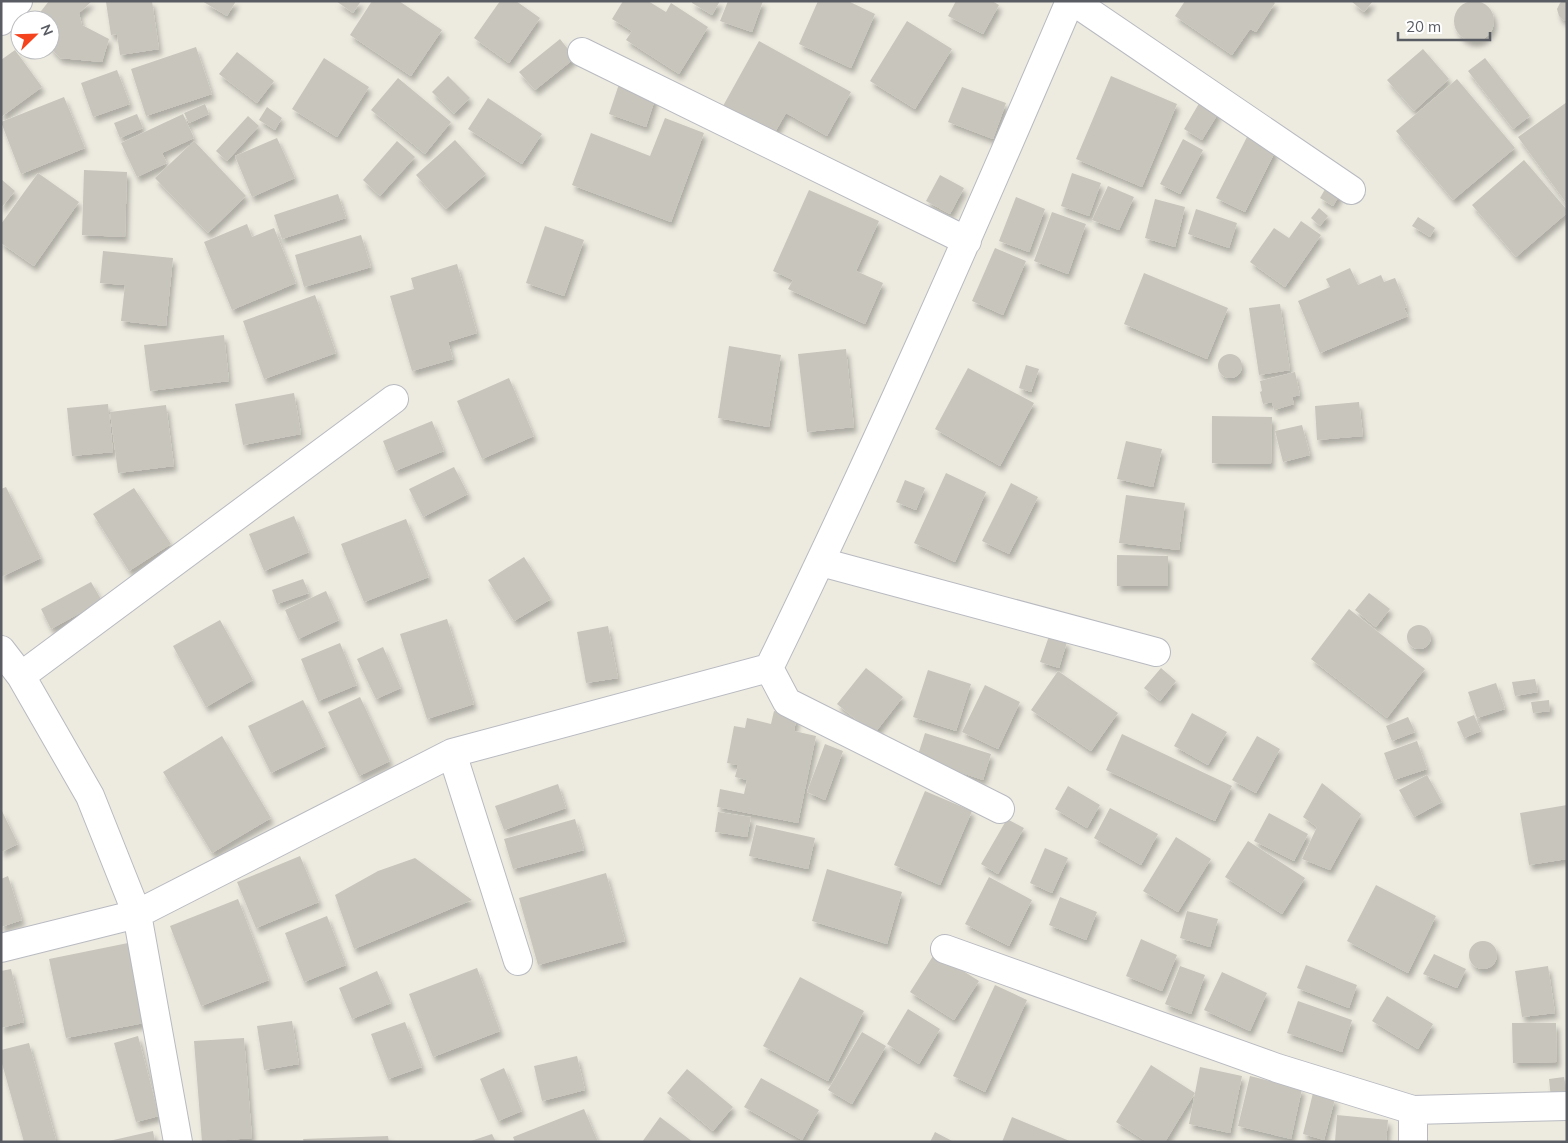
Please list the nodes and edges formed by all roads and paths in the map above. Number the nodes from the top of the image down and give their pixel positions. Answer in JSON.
{"nodes":[{"id":1,"x":18,"y":1,"type":"edge"},
{"id":2,"x":1072,"y":1,"type":"edge"},
{"id":3,"x":1,"y":21,"type":"edge"},
{"id":4,"x":582,"y":52,"type":"dead end"},
{"id":5,"x":1351,"y":190,"type":"dead end"},
{"id":6,"x":967,"y":241,"type":"junction"},
{"id":7,"x":394,"y":399,"type":"dead end"},
{"id":8,"x":821,"y":562,"type":"junction"},
{"id":9,"x":1,"y":650,"type":"edge"},
{"id":10,"x":1156,"y":652,"type":"dead end"},
{"id":11,"x":768,"y":668,"type":"junction"},
{"id":12,"x":21,"y":676,"type":"junction"},
{"id":13,"x":452,"y":753,"type":"junction"},
{"id":14,"x":1000,"y":809,"type":"dead end"},
{"id":15,"x":137,"y":914,"type":"junction"},
{"id":16,"x":1,"y":948,"type":"edge"},
{"id":17,"x":945,"y":949,"type":"dead end"},
{"id":18,"x":518,"y":961,"type":"dead end"},
{"id":19,"x":1567,"y":1106,"type":"edge"},
{"id":20,"x":1413,"y":1110,"type":"junction"},
{"id":21,"x":178,"y":1142,"type":"edge"},
{"id":22,"x":1413,"y":1142,"type":"edge"}],
"edges":[{"from":1,"to":3,"type":"street"},
{"from":2,"to":5,"type":"street"},
{"from":2,"to":6,"type":"street"},
{"from":4,"to":6,"type":"street"},
{"from":6,"to":8,"type":"street"},
{"from":7,"to":12,"type":"street"},
{"from":8,"to":10,"type":"street"},
{"from":8,"to":11,"type":"street"},
{"from":9,"to":12,"type":"street"},
{"from":11,"to":13,"type":"street"},
{"from":11,"to":14,"type":"street"},
{"from":12,"to":15,"type":"street"},
{"from":13,"to":15,"type":"street"},
{"from":13,"to":18,"type":"street"},
{"from":15,"to":16,"type":"street"},
{"from":15,"to":21,"type":"street"},
{"from":17,"to":20,"type":"street"},
{"from":19,"to":20,"type":"street"},
{"from":20,"to":22,"type":"street"}]}
